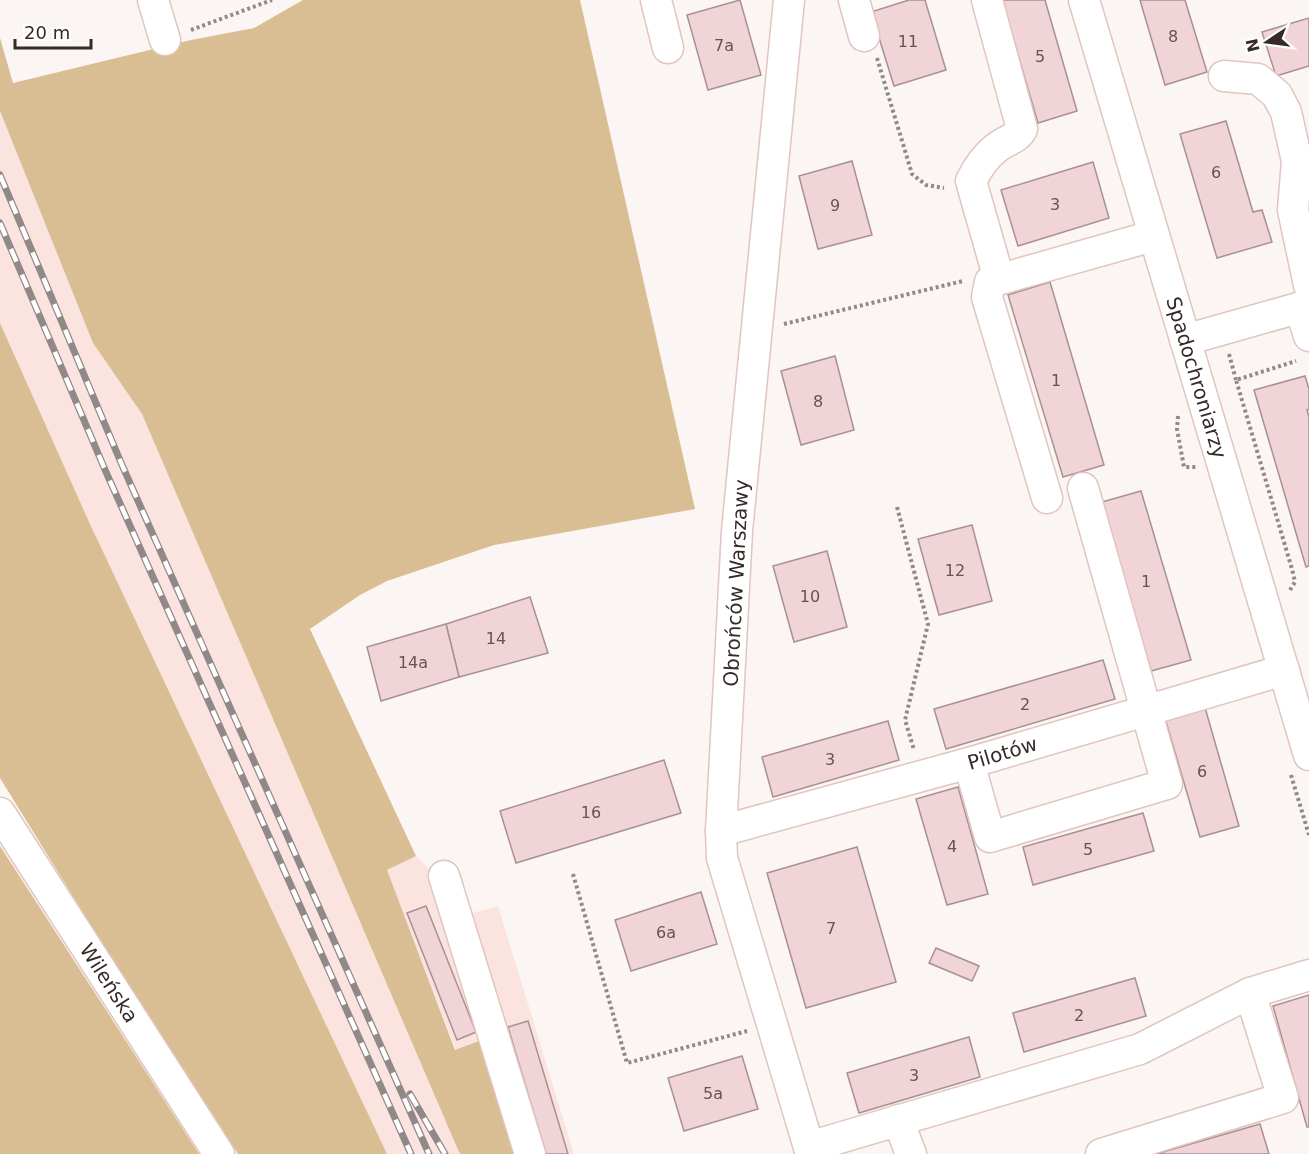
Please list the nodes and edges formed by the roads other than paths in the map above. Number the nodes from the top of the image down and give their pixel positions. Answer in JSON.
{"nodes":[{"id":1,"x":153,"y":0,"type":"edge"},
{"id":2,"x":656,"y":0,"type":"edge"},
{"id":3,"x":789,"y":0,"type":"edge"},
{"id":4,"x":854,"y":0,"type":"edge"},
{"id":5,"x":987,"y":0,"type":"edge"},
{"id":6,"x":1084,"y":0,"type":"edge"},
{"id":7,"x":864,"y":36,"type":"road end"},
{"id":8,"x":165,"y":40,"type":"road end"},
{"id":9,"x":668,"y":48,"type":"dead end"},
{"id":10,"x":1224,"y":76,"type":"dead end"},
{"id":11,"x":1153,"y":236,"type":"junction"},
{"id":12,"x":994,"y":280,"type":"junction"},
{"id":13,"x":1306,"y":299,"type":"edge"},
{"id":14,"x":1185,"y":340,"type":"junction"},
{"id":15,"x":1307,"y":347,"type":"edge"},
{"id":16,"x":1083,"y":488,"type":"dead end"},
{"id":17,"x":1047,"y":498,"type":"dead end"},
{"id":18,"x":1284,"y":670,"type":"junction"},
{"id":19,"x":1146,"y":712,"type":"junction"},
{"id":20,"x":1309,"y":755,"type":"edge"},
{"id":21,"x":969,"y":763,"type":"junction"},
{"id":22,"x":0,"y":813,"type":"edge"},
{"id":23,"x":721,"y":831,"type":"junction"},
{"id":24,"x":444,"y":876,"type":"dead end"},
{"id":25,"x":1309,"y":975,"type":"edge"},
{"id":26,"x":1250,"y":993,"type":"junction"},
{"id":27,"x":898,"y":1120,"type":"junction"},
{"id":28,"x":810,"y":1150,"type":"edge"},
{"id":29,"x":1107,"y":1153,"type":"edge"},
{"id":30,"x":219,"y":1154,"type":"edge"},
{"id":31,"x":530,"y":1154,"type":"edge"},
{"id":32,"x":911,"y":1154,"type":"edge"}],
"edges":[{"from":1,"to":8,"type":"street"},
{"from":2,"to":9,"type":"street"},
{"from":3,"to":23,"type":"street","name":"Obrońców Warszawy"},
{"from":4,"to":7,"type":"street"},
{"from":5,"to":12,"type":"street"},
{"from":6,"to":11,"type":"street","name":"Spadochroniarzy"},
{"from":10,"to":13,"type":"street"},
{"from":11,"to":12,"type":"street"},
{"from":11,"to":14,"type":"street","name":"Spadochroniarzy"},
{"from":12,"to":17,"type":"street"},
{"from":13,"to":14,"type":"street"},
{"from":13,"to":15,"type":"street"},
{"from":14,"to":18,"type":"street","name":"Spadochroniarzy"},
{"from":16,"to":19,"type":"street"},
{"from":18,"to":19,"type":"street","name":"Pilotów"},
{"from":18,"to":20,"type":"street","name":"Spadochroniarzy"},
{"from":19,"to":21,"type":"street","name":"Pilotów"},
{"from":19,"to":21,"type":"street"},
{"from":21,"to":23,"type":"street","name":"Pilotów"},
{"from":22,"to":30,"type":"street","name":"Wileńska"},
{"from":23,"to":28,"type":"street","name":"Obrońców Warszawy"},
{"from":24,"to":31,"type":"street"},
{"from":25,"to":26,"type":"street"},
{"from":26,"to":27,"type":"street"},
{"from":26,"to":29,"type":"street"},
{"from":27,"to":28,"type":"street"},
{"from":27,"to":32,"type":"street"}]}
